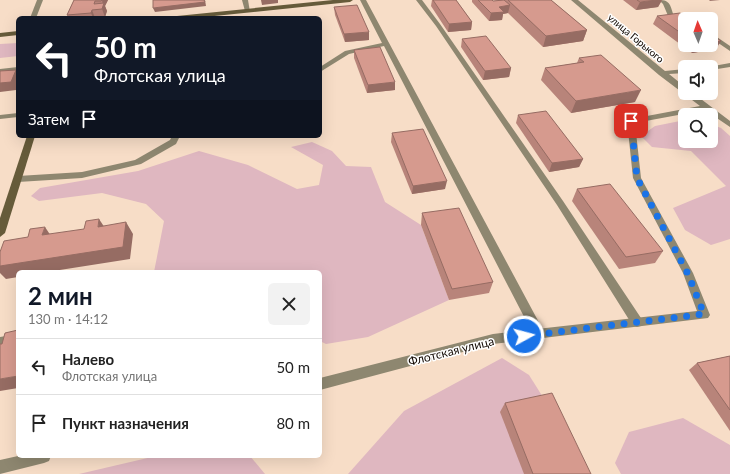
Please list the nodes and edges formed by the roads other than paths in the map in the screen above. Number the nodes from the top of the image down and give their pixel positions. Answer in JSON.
{"nodes":[{"id":1,"x":40,"y":0,"type":"edge"},
{"id":2,"x":245,"y":0,"type":"edge"},
{"id":3,"x":350,"y":0,"type":"edge"},
{"id":4,"x":363,"y":0,"type":"edge"},
{"id":5,"x":419,"y":0,"type":"edge"},
{"id":6,"x":574,"y":0,"type":"edge"},
{"id":7,"x":662,"y":0,"type":"edge"},
{"id":8,"x":248,"y":11,"type":"junction"},
{"id":9,"x":34,"y":16,"type":"edge"},
{"id":10,"x":197,"y":16,"type":"edge"},
{"id":11,"x":678,"y":19,"type":"edge"},
{"id":12,"x":16,"y":33,"type":"edge"},
{"id":13,"x":0,"y":35,"type":"edge"},
{"id":14,"x":718,"y":40,"type":"edge"},
{"id":15,"x":386,"y":44,"type":"junction"},
{"id":16,"x":730,"y":49,"type":"edge"},
{"id":17,"x":730,"y":65,"type":"edge"},
{"id":18,"x":718,"y":67,"type":"edge"},
{"id":19,"x":16,"y":68,"type":"edge"},
{"id":20,"x":322,"y":69,"type":"edge"},
{"id":21,"x":0,"y":71,"type":"edge"},
{"id":22,"x":678,"y":72,"type":"edge"},
{"id":23,"x":662,"y":73,"type":"junction"},
{"id":24,"x":678,"y":86,"type":"edge"},
{"id":25,"x":697,"y":100,"type":"edge"},
{"id":26,"x":706,"y":107,"type":"junction"},
{"id":27,"x":16,"y":115,"type":"edge"},
{"id":28,"x":0,"y":117,"type":"edge"},
{"id":29,"x":730,"y":125,"type":"edge"},
{"id":30,"x":30,"y":138,"type":"edge"},
{"id":31,"x":175,"y":138,"type":"edge"},
{"id":32,"x":18,"y":179,"type":"junction"},
{"id":33,"x":0,"y":233,"type":"edge"},
{"id":34,"x":637,"y":322,"type":"junction"},
{"id":35,"x":539,"y":334,"type":"junction"},
{"id":36,"x":16,"y":339,"type":"edge"},
{"id":37,"x":0,"y":342,"type":"edge"},
{"id":38,"x":322,"y":383,"type":"edge"},
{"id":39,"x":37,"y":458,"type":"edge"},
{"id":40,"x":0,"y":468,"type":"edge"}],
"edges":[{"from":1,"to":9,"type":"street"},
{"from":2,"to":8,"type":"street"},
{"from":3,"to":8,"type":"street"},
{"from":4,"to":15,"type":"street"},
{"from":5,"to":34,"type":"street"},
{"from":6,"to":23,"type":"street","name":"улица Горького"},
{"from":7,"to":11,"type":"street"},
{"from":8,"to":10,"type":"street"},
{"from":12,"to":13,"type":"street"},
{"from":14,"to":16,"type":"street"},
{"from":15,"to":20,"type":"street"},
{"from":15,"to":35,"type":"street"},
{"from":17,"to":18,"type":"street"},
{"from":19,"to":21,"type":"street"},
{"from":22,"to":23,"type":"street"},
{"from":23,"to":24,"type":"street","name":"улица Горького"},
{"from":25,"to":26,"type":"street"},
{"from":26,"to":29,"type":"street"},
{"from":26,"to":34,"type":"street","name":"Флотская улица"},
{"from":27,"to":28,"type":"street"},
{"from":30,"to":32,"type":"street"},
{"from":31,"to":32,"type":"street"},
{"from":32,"to":33,"type":"street"},
{"from":34,"to":35,"type":"street","name":"Флотская улица"},
{"from":35,"to":38,"type":"street","name":"Флотская улица"},
{"from":36,"to":37,"type":"street"},
{"from":39,"to":40,"type":"street"}]}
